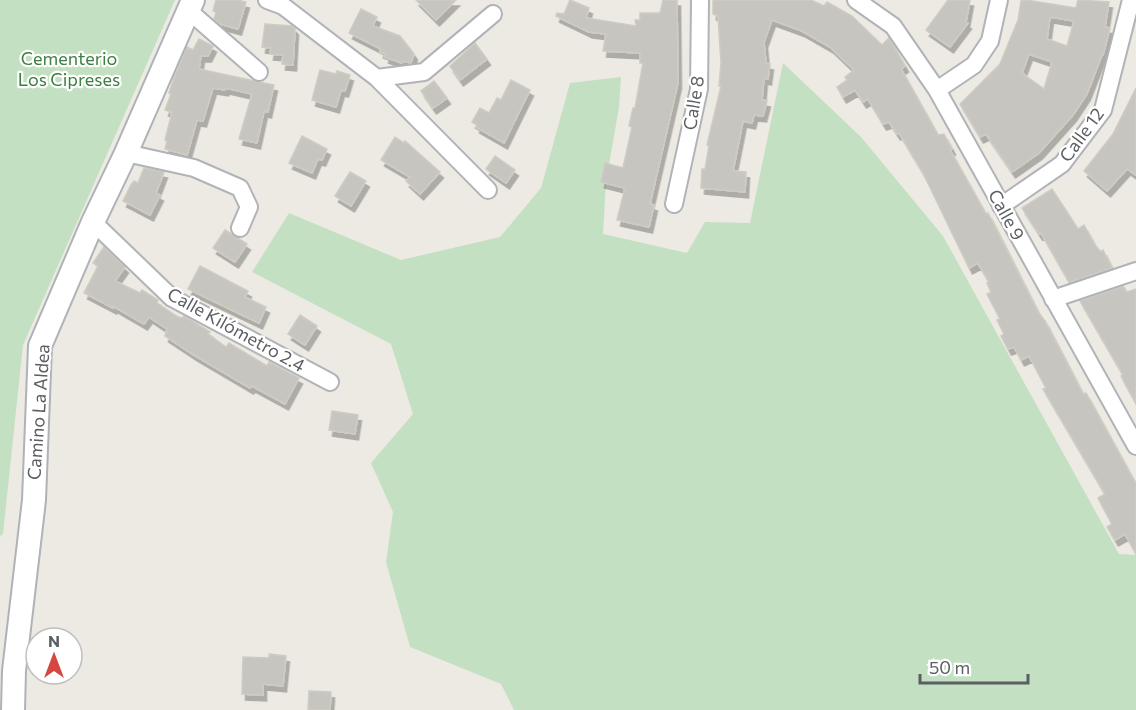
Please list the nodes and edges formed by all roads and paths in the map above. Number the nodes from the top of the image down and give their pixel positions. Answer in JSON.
{"nodes":[{"id":1,"x":267,"y":0,"type":"edge"},
{"id":2,"x":700,"y":0,"type":"edge"},
{"id":3,"x":856,"y":0,"type":"edge"},
{"id":4,"x":999,"y":0,"type":"edge"},
{"id":5,"x":1131,"y":0,"type":"edge"},
{"id":6,"x":191,"y":6,"type":"edge"},
{"id":7,"x":493,"y":15,"type":"dead end"},
{"id":8,"x":259,"y":72,"type":"dead end"},
{"id":9,"x":377,"y":78,"type":"junction"},
{"id":10,"x":937,"y":90,"type":"junction"},
{"id":11,"x":126,"y":153,"type":"junction"},
{"id":12,"x":488,"y":190,"type":"dead end"},
{"id":13,"x":674,"y":204,"type":"dead end"},
{"id":14,"x":1001,"y":206,"type":"junction"},
{"id":15,"x":93,"y":222,"type":"junction"},
{"id":16,"x":240,"y":228,"type":"dead end"},
{"id":17,"x":1136,"y":270,"type":"edge"},
{"id":18,"x":1053,"y":299,"type":"junction"},
{"id":19,"x":330,"y":382,"type":"dead end"},
{"id":20,"x":1133,"y":435,"type":"edge"},
{"id":21,"x":13,"y":710,"type":"edge"}],
"edges":[{"from":1,"to":9,"type":"street"},
{"from":2,"to":13,"type":"street","name":"Calle 8"},
{"from":3,"to":10,"type":"street","name":"Calle 9"},
{"from":4,"to":10,"type":"street"},
{"from":5,"to":14,"type":"street","name":"Calle 12"},
{"from":6,"to":8,"type":"street"},
{"from":6,"to":11,"type":"street","name":"Camino La Aldea"},
{"from":7,"to":9,"type":"street"},
{"from":9,"to":12,"type":"street"},
{"from":10,"to":14,"type":"street","name":"Calle 9"},
{"from":11,"to":15,"type":"street","name":"Camino La Aldea"},
{"from":11,"to":16,"type":"street"},
{"from":14,"to":18,"type":"street","name":"Calle 9"},
{"from":15,"to":19,"type":"street","name":"Calle Kilómetro 2.4"},
{"from":15,"to":21,"type":"street","name":"Camino La Aldea"},
{"from":17,"to":18,"type":"street"},
{"from":18,"to":20,"type":"street","name":"Calle 9"}]}
